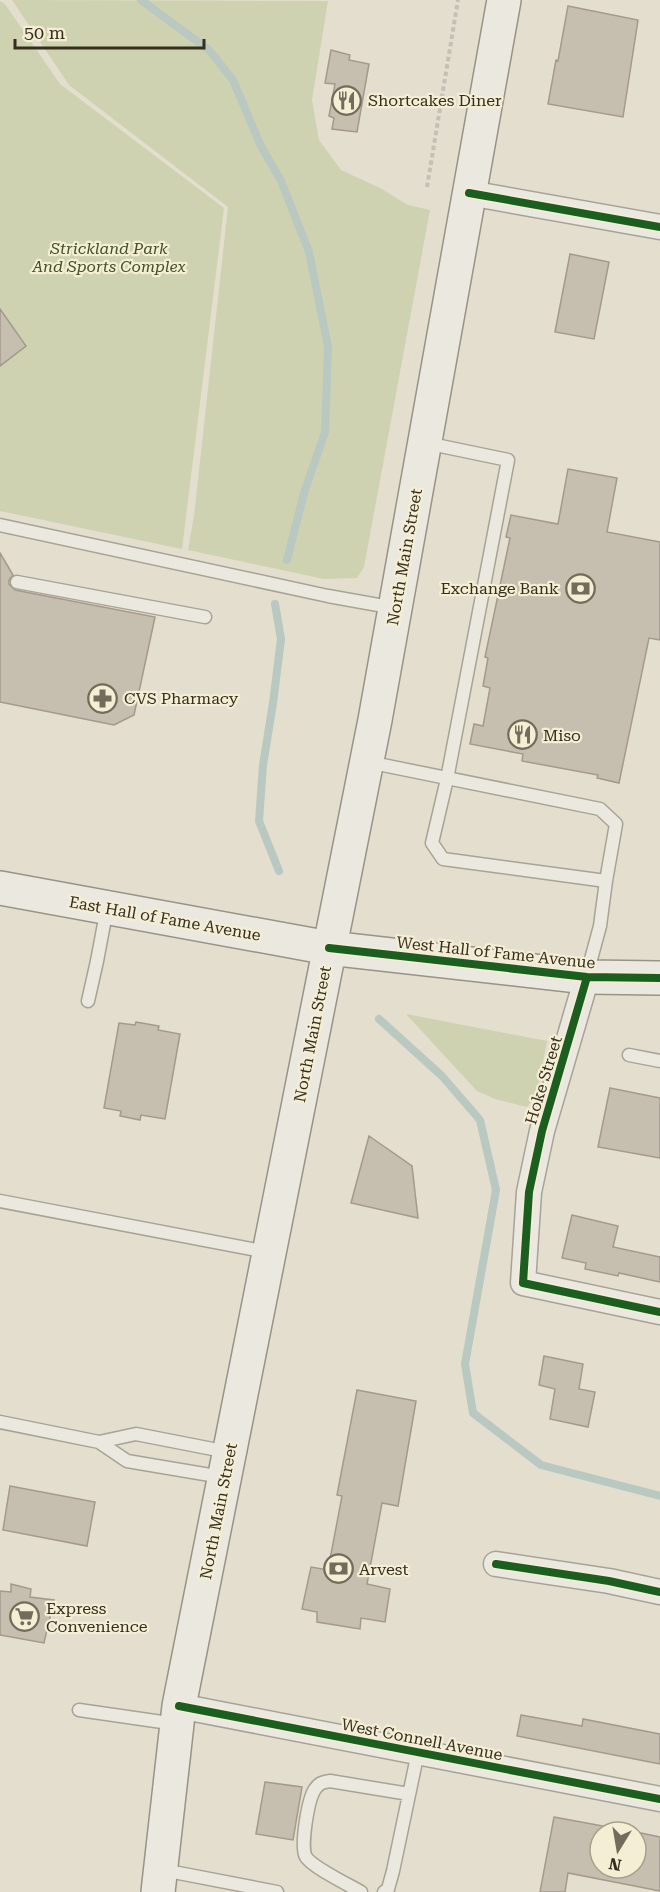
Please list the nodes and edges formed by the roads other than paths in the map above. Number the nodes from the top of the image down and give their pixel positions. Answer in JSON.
{"nodes":[{"id":1,"x":504,"y":0,"type":"edge"},
{"id":2,"x":469,"y":193,"type":"junction"},
{"id":3,"x":660,"y":227,"type":"edge"},
{"id":4,"x":424,"y":443,"type":"junction"},
{"id":5,"x":0,"y":525,"type":"edge"},
{"id":6,"x":17,"y":582,"type":"dead end"},
{"id":7,"x":395,"y":608,"type":"junction"},
{"id":8,"x":205,"y":617,"type":"dead end"},
{"id":9,"x":367,"y":762,"type":"junction"},
{"id":10,"x":447,"y":779,"type":"junction"},
{"id":11,"x":606,"y":881,"type":"junction"},
{"id":12,"x":0,"y":888,"type":"edge"},
{"id":13,"x":107,"y":907,"type":"junction"},
{"id":14,"x":329,"y":948,"type":"junction"},
{"id":15,"x":587,"y":977,"type":"junction"},
{"id":16,"x":660,"y":978,"type":"edge"},
{"id":17,"x":88,"y":1001,"type":"dead end"},
{"id":18,"x":629,"y":1055,"type":"dead end"},
{"id":19,"x":660,"y":1061,"type":"edge"},
{"id":20,"x":0,"y":1201,"type":"edge"},
{"id":21,"x":269,"y":1253,"type":"junction"},
{"id":22,"x":660,"y":1311,"type":"edge"},
{"id":23,"x":0,"y":1422,"type":"edge"},
{"id":24,"x":99,"y":1442,"type":"junction"},
{"id":25,"x":227,"y":1465,"type":"junction"},
{"id":26,"x":496,"y":1564,"type":"dead end"},
{"id":27,"x":660,"y":1592,"type":"edge"},
{"id":28,"x":79,"y":1710,"type":"dead end"},
{"id":29,"x":178,"y":1715,"type":"junction"},
{"id":30,"x":418,"y":1752,"type":"junction"},
{"id":31,"x":409,"y":1794,"type":"junction"},
{"id":32,"x":660,"y":1799,"type":"edge"},
{"id":33,"x":159,"y":1881,"type":"edge"},
{"id":34,"x":277,"y":1892,"type":"edge"},
{"id":35,"x":361,"y":1892,"type":"edge"},
{"id":36,"x":384,"y":1892,"type":"edge"}],
"edges":[{"from":1,"to":2,"type":"main road","name":"North Main Street"},
{"from":2,"to":3,"type":"street"},
{"from":2,"to":4,"type":"main road","name":"North Main Street"},
{"from":4,"to":7,"type":"main road","name":"North Main Street"},
{"from":4,"to":10,"type":"lane"},
{"from":5,"to":7,"type":"lane"},
{"from":6,"to":8,"type":"lane"},
{"from":7,"to":9,"type":"main road","name":"North Main Street"},
{"from":9,"to":10,"type":"lane"},
{"from":9,"to":14,"type":"main road","name":"North Main Street"},
{"from":10,"to":11,"type":"lane"},
{"from":10,"to":11,"type":"lane"},
{"from":11,"to":15,"type":"lane"},
{"from":12,"to":13,"type":"main road","name":"East Hall of Fame Avenue"},
{"from":13,"to":14,"type":"main road","name":"East Hall of Fame Avenue"},
{"from":13,"to":17,"type":"lane"},
{"from":14,"to":15,"type":"main road","name":"West Hall of Fame Avenue"},
{"from":14,"to":21,"type":"main road","name":"North Main Street"},
{"from":15,"to":16,"type":"main road","name":"West Hall of Fame Avenue"},
{"from":15,"to":22,"type":"street","name":"Hoke Street"},
{"from":18,"to":19,"type":"lane"},
{"from":20,"to":21,"type":"lane"},
{"from":21,"to":25,"type":"main road","name":"North Main Street"},
{"from":23,"to":24,"type":"lane"},
{"from":24,"to":25,"type":"lane"},
{"from":24,"to":25,"type":"lane"},
{"from":25,"to":29,"type":"main road","name":"North Main Street"},
{"from":26,"to":27,"type":"street"},
{"from":28,"to":29,"type":"lane"},
{"from":29,"to":30,"type":"street","name":"West Connell Avenue"},
{"from":29,"to":33,"type":"main road","name":"North Main Street"},
{"from":30,"to":31,"type":"lane"},
{"from":30,"to":32,"type":"street","name":"West Connell Avenue"},
{"from":31,"to":35,"type":"lane"},
{"from":31,"to":36,"type":"lane"},
{"from":33,"to":34,"type":"lane"}]}
